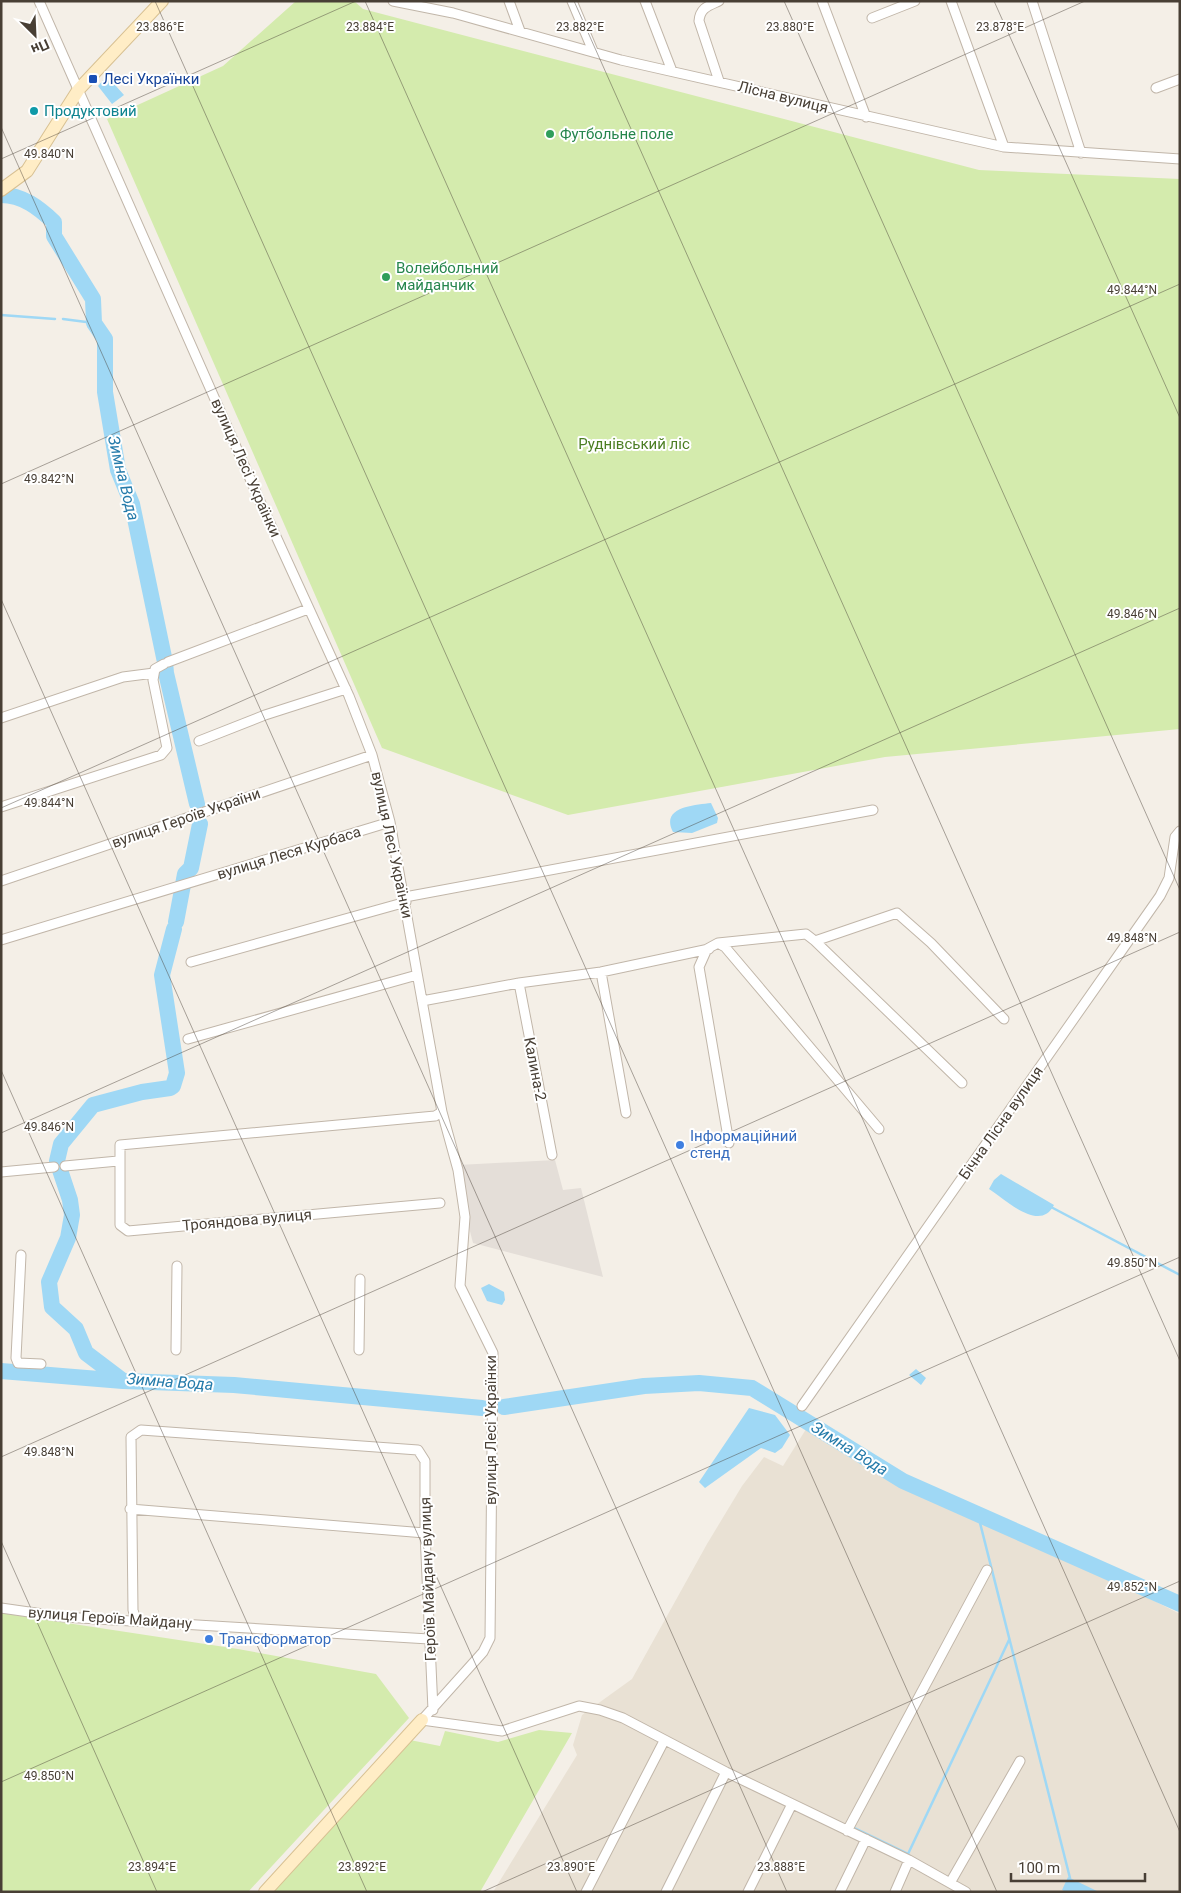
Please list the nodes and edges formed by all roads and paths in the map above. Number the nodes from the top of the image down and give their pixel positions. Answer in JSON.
{"nodes":[{"id":1,"x":39,"y":1,"type":"edge"},
{"id":2,"x":162,"y":1,"type":"edge"},
{"id":3,"x":393,"y":1,"type":"edge"},
{"id":4,"x":509,"y":1,"type":"edge"},
{"id":5,"x":572,"y":1,"type":"edge"},
{"id":6,"x":645,"y":1,"type":"edge"},
{"id":7,"x":719,"y":1,"type":"edge"},
{"id":8,"x":822,"y":1,"type":"edge"},
{"id":9,"x":915,"y":1,"type":"edge"},
{"id":10,"x":952,"y":1,"type":"edge"},
{"id":11,"x":1032,"y":1,"type":"edge"},
{"id":12,"x":872,"y":18,"type":"dead end"},
{"id":13,"x":520,"y":31,"type":"junction"},
{"id":14,"x":593,"y":51,"type":"junction"},
{"id":15,"x":672,"y":72,"type":"junction"},
{"id":16,"x":1180,"y":80,"type":"edge"},
{"id":17,"x":719,"y":81,"type":"junction"},
{"id":18,"x":1156,"y":88,"type":"dead end"},
{"id":19,"x":79,"y":89,"type":"junction"},
{"id":20,"x":866,"y":117,"type":"junction"},
{"id":21,"x":1004,"y":147,"type":"junction"},
{"id":22,"x":1081,"y":153,"type":"junction"},
{"id":23,"x":1180,"y":159,"type":"edge"},
{"id":24,"x":1,"y":190,"type":"edge"},
{"id":25,"x":308,"y":609,"type":"junction"},
{"id":26,"x":154,"y":673,"type":"junction"},
{"id":27,"x":346,"y":689,"type":"junction"},
{"id":28,"x":1,"y":718,"type":"edge"},
{"id":29,"x":199,"y":741,"type":"dead end"},
{"id":30,"x":372,"y":755,"type":"junction"},
{"id":31,"x":1,"y":807,"type":"edge"},
{"id":32,"x":873,"y":810,"type":"dead end"},
{"id":33,"x":390,"y":822,"type":"junction"},
{"id":34,"x":1180,"y":831,"type":"edge"},
{"id":35,"x":1,"y":881,"type":"edge"},
{"id":36,"x":405,"y":899,"type":"junction"},
{"id":37,"x":1,"y":940,"type":"edge"},
{"id":38,"x":815,"y":941,"type":"junction"},
{"id":39,"x":721,"y":945,"type":"junction"},
{"id":40,"x":707,"y":949,"type":"junction"},
{"id":41,"x":191,"y":962,"type":"dead end"},
{"id":42,"x":601,"y":972,"type":"junction"},
{"id":43,"x":417,"y":975,"type":"junction"},
{"id":44,"x":519,"y":983,"type":"junction"},
{"id":45,"x":422,"y":1001,"type":"junction"},
{"id":46,"x":1004,"y":1019,"type":"dead end"},
{"id":47,"x":188,"y":1039,"type":"dead end"},
{"id":48,"x":962,"y":1083,"type":"dead end"},
{"id":49,"x":442,"y":1112,"type":"junction"},
{"id":50,"x":626,"y":1113,"type":"dead end"},
{"id":51,"x":879,"y":1129,"type":"dead end"},
{"id":52,"x":729,"y":1143,"type":"dead end"},
{"id":53,"x":552,"y":1155,"type":"dead end"},
{"id":54,"x":118,"y":1161,"type":"junction"},
{"id":55,"x":65,"y":1166,"type":"dead end"},
{"id":56,"x":54,"y":1167,"type":"dead end"},
{"id":57,"x":1,"y":1172,"type":"edge"},
{"id":58,"x":440,"y":1203,"type":"dead end"},
{"id":59,"x":21,"y":1255,"type":"dead end"},
{"id":60,"x":177,"y":1266,"type":"dead end"},
{"id":61,"x":360,"y":1279,"type":"dead end"},
{"id":62,"x":176,"y":1350,"type":"dead end"},
{"id":63,"x":358,"y":1350,"type":"dead end"},
{"id":64,"x":41,"y":1364,"type":"dead end"},
{"id":65,"x":802,"y":1406,"type":"dead end"},
{"id":66,"x":130,"y":1509,"type":"junction"},
{"id":67,"x":425,"y":1533,"type":"junction"},
{"id":68,"x":987,"y":1570,"type":"dead end"},
{"id":69,"x":1,"y":1608,"type":"edge"},
{"id":70,"x":136,"y":1620,"type":"junction"},
{"id":71,"x":429,"y":1639,"type":"junction"},
{"id":72,"x":433,"y":1710,"type":"junction"},
{"id":73,"x":422,"y":1720,"type":"junction"},
{"id":74,"x":664,"y":1741,"type":"junction"},
{"id":75,"x":1020,"y":1761,"type":"dead end"},
{"id":76,"x":726,"y":1772,"type":"junction"},
{"id":77,"x":792,"y":1804,"type":"junction"},
{"id":78,"x":847,"y":1830,"type":"junction"},
{"id":79,"x":866,"y":1839,"type":"junction"},
{"id":80,"x":909,"y":1860,"type":"junction"},
{"id":81,"x":950,"y":1883,"type":"junction"},
{"id":82,"x":265,"y":1892,"type":"edge"},
{"id":83,"x":586,"y":1892,"type":"edge"},
{"id":84,"x":666,"y":1892,"type":"edge"},
{"id":85,"x":748,"y":1892,"type":"edge"},
{"id":86,"x":840,"y":1892,"type":"edge"},
{"id":87,"x":895,"y":1892,"type":"edge"},
{"id":88,"x":966,"y":1892,"type":"edge"}],
"edges":[{"from":1,"to":19,"type":"street","name":"вулиця Лесі Українки"},
{"from":2,"to":19,"type":"street"},
{"from":3,"to":13,"type":"street","name":"Лісна вулиця"},
{"from":4,"to":13,"type":"street"},
{"from":5,"to":14,"type":"street"},
{"from":6,"to":15,"type":"street"},
{"from":7,"to":17,"type":"street"},
{"from":8,"to":20,"type":"street"},
{"from":9,"to":12,"type":"street"},
{"from":10,"to":21,"type":"street"},
{"from":11,"to":22,"type":"street"},
{"from":13,"to":14,"type":"street","name":"Лісна вулиця"},
{"from":14,"to":15,"type":"street","name":"Лісна вулиця"},
{"from":15,"to":17,"type":"street","name":"Лісна вулиця"},
{"from":16,"to":18,"type":"street"},
{"from":17,"to":20,"type":"street","name":"Лісна вулиця"},
{"from":19,"to":24,"type":"street"},
{"from":19,"to":25,"type":"street","name":"вулиця Лесі Українки"},
{"from":20,"to":21,"type":"street","name":"Лісна вулиця"},
{"from":21,"to":22,"type":"street","name":"Лісна вулиця"},
{"from":22,"to":23,"type":"street","name":"Лісна вулиця"},
{"from":25,"to":26,"type":"street"},
{"from":25,"to":27,"type":"street","name":"вулиця Лесі Українки"},
{"from":26,"to":28,"type":"street"},
{"from":26,"to":31,"type":"street"},
{"from":27,"to":29,"type":"street"},
{"from":27,"to":30,"type":"street","name":"вулиця Лесі Українки"},
{"from":30,"to":33,"type":"street","name":"вулиця Лесі Українки"},
{"from":30,"to":35,"type":"street","name":"вулиця Героїв України"},
{"from":32,"to":36,"type":"street"},
{"from":33,"to":36,"type":"street","name":"вулиця Лесі Українки"},
{"from":33,"to":37,"type":"street","name":"вулиця Леся Курбаса"},
{"from":34,"to":65,"type":"street","name":"Бічна Лісна вулиця"},
{"from":36,"to":41,"type":"street"},
{"from":36,"to":43,"type":"street","name":"вулиця Лесі Українки"},
{"from":38,"to":39,"type":"street"},
{"from":38,"to":46,"type":"street"},
{"from":38,"to":48,"type":"street"},
{"from":39,"to":40,"type":"street"},
{"from":39,"to":51,"type":"street"},
{"from":40,"to":42,"type":"street"},
{"from":40,"to":52,"type":"street"},
{"from":42,"to":44,"type":"street"},
{"from":42,"to":50,"type":"street"},
{"from":43,"to":45,"type":"street","name":"вулиця Лесі Українки"},
{"from":43,"to":47,"type":"street"},
{"from":44,"to":45,"type":"street"},
{"from":44,"to":53,"type":"street","name":"Калина-2"},
{"from":45,"to":49,"type":"street","name":"вулиця Лесі Українки"},
{"from":49,"to":54,"type":"street"},
{"from":49,"to":72,"type":"street","name":"вулиця Лесі Українки"},
{"from":54,"to":55,"type":"street"},
{"from":54,"to":58,"type":"street","name":"Трояндова вулиця"},
{"from":56,"to":57,"type":"street"},
{"from":59,"to":64,"type":"street"},
{"from":60,"to":62,"type":"street"},
{"from":61,"to":63,"type":"street"},
{"from":66,"to":67,"type":"street"},
{"from":66,"to":67,"type":"street","name":"Героїв Майдану вулиця"},
{"from":66,"to":70,"type":"street"},
{"from":67,"to":71,"type":"street","name":"Героїв Майдану вулиця"},
{"from":68,"to":78,"type":"street"},
{"from":69,"to":70,"type":"street","name":"вулиця Героїв Майдану"},
{"from":70,"to":71,"type":"street","name":"вулиця Героїв Майдану"},
{"from":71,"to":72,"type":"street","name":"Героїв Майдану вулиця"},
{"from":72,"to":73,"type":"street","name":"вулиця Лесі Українки"},
{"from":73,"to":74,"type":"street"},
{"from":73,"to":82,"type":"street"},
{"from":74,"to":76,"type":"street"},
{"from":74,"to":83,"type":"street"},
{"from":75,"to":81,"type":"street"},
{"from":76,"to":77,"type":"street"},
{"from":76,"to":84,"type":"street"},
{"from":77,"to":78,"type":"street"},
{"from":77,"to":85,"type":"street"},
{"from":78,"to":79,"type":"street"},
{"from":79,"to":80,"type":"street"},
{"from":79,"to":86,"type":"street"},
{"from":80,"to":81,"type":"street"},
{"from":80,"to":87,"type":"street"},
{"from":81,"to":88,"type":"street"}]}
